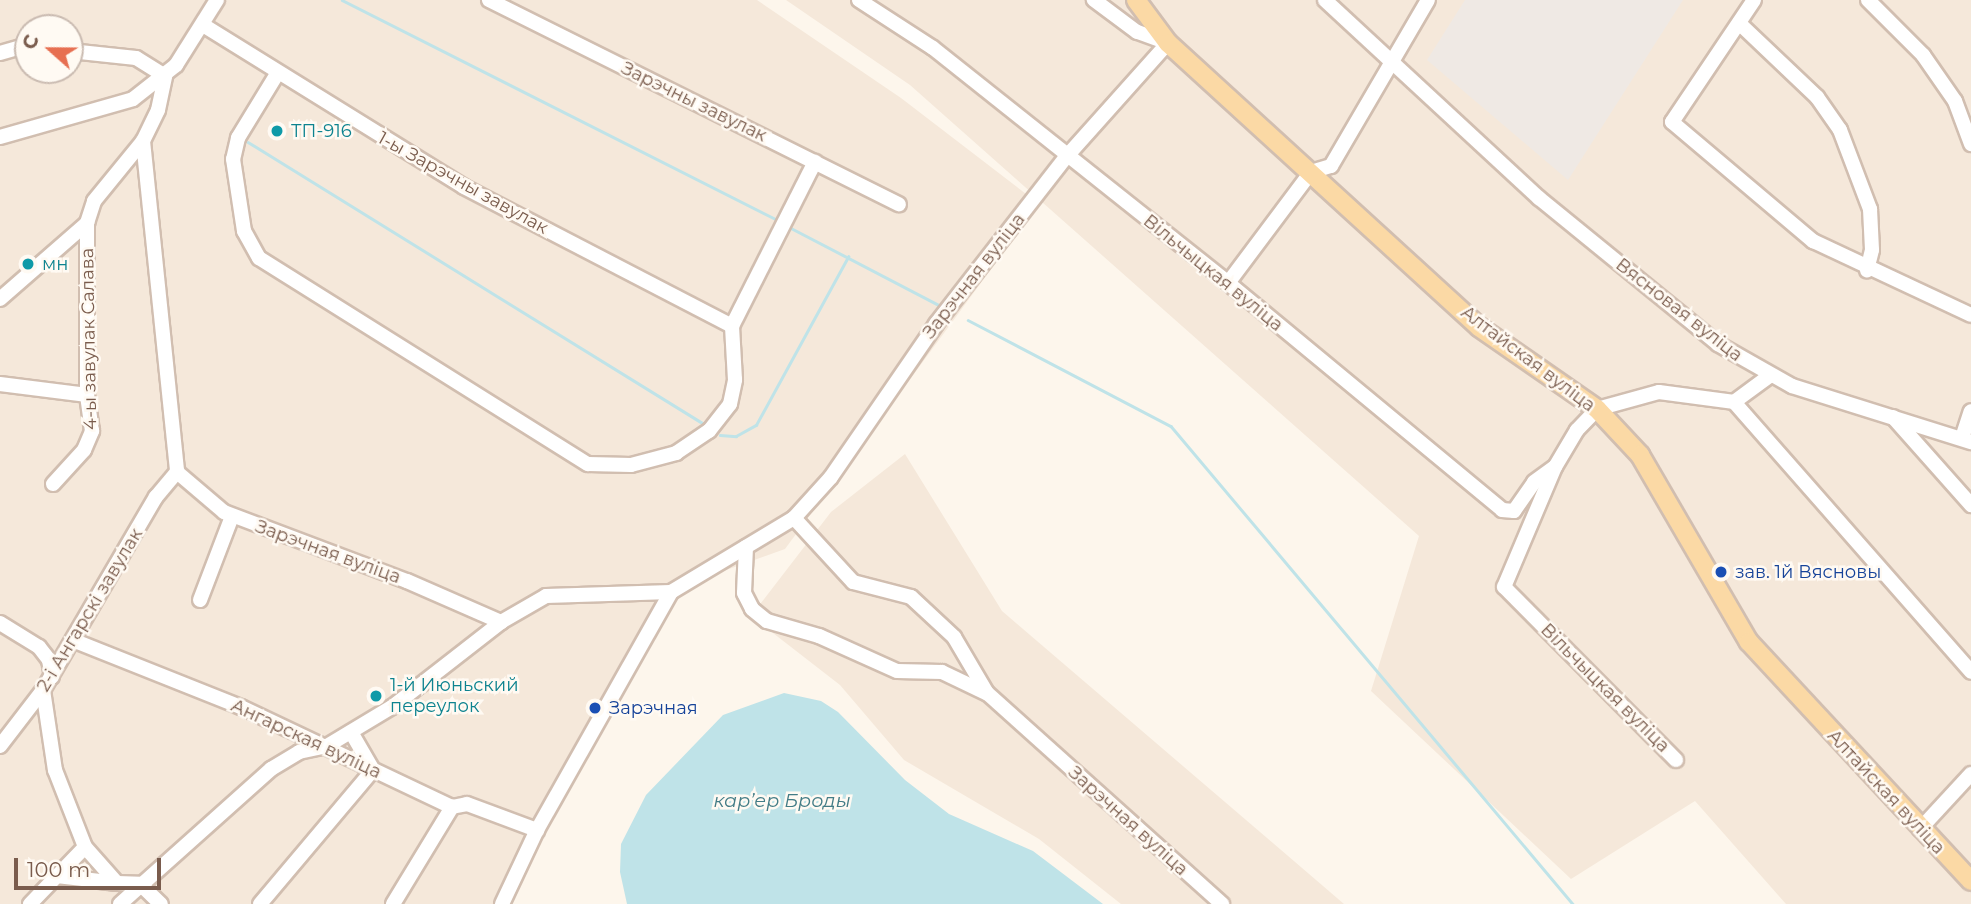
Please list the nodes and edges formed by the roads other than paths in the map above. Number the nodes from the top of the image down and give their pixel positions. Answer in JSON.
{"nodes":[{"id":1,"x":217,"y":0,"type":"edge"},
{"id":2,"x":489,"y":0,"type":"edge"},
{"id":3,"x":859,"y":0,"type":"edge"},
{"id":4,"x":1094,"y":0,"type":"edge"},
{"id":5,"x":1136,"y":0,"type":"edge"},
{"id":6,"x":1325,"y":0,"type":"edge"},
{"id":7,"x":1428,"y":0,"type":"edge"},
{"id":8,"x":1754,"y":0,"type":"edge"},
{"id":9,"x":1868,"y":0,"type":"edge"},
{"id":10,"x":1738,"y":23,"type":"junction"},
{"id":11,"x":203,"y":26,"type":"junction"},
{"id":12,"x":1168,"y":43,"type":"junction"},
{"id":13,"x":84,"y":52,"type":"edge"},
{"id":14,"x":1392,"y":62,"type":"junction"},
{"id":15,"x":277,"y":74,"type":"junction"},
{"id":16,"x":164,"y":76,"type":"junction"},
{"id":17,"x":0,"y":137,"type":"edge"},
{"id":18,"x":142,"y":141,"type":"junction"},
{"id":19,"x":1971,"y":144,"type":"edge"},
{"id":20,"x":1067,"y":156,"type":"junction"},
{"id":21,"x":815,"y":162,"type":"junction"},
{"id":22,"x":1311,"y":172,"type":"junction"},
{"id":23,"x":899,"y":204,"type":"dead end"},
{"id":24,"x":87,"y":223,"type":"junction"},
{"id":25,"x":1867,"y":270,"type":"junction"},
{"id":26,"x":1228,"y":283,"type":"junction"},
{"id":27,"x":0,"y":299,"type":"edge"},
{"id":28,"x":1971,"y":315,"type":"edge"},
{"id":29,"x":732,"y":326,"type":"junction"},
{"id":30,"x":1768,"y":377,"type":"junction"},
{"id":31,"x":0,"y":384,"type":"edge"},
{"id":32,"x":87,"y":395,"type":"junction"},
{"id":33,"x":1734,"y":402,"type":"junction"},
{"id":34,"x":1597,"y":409,"type":"junction"},
{"id":35,"x":1971,"y":411,"type":"edge"},
{"id":36,"x":1892,"y":416,"type":"junction"},
{"id":37,"x":1966,"y":440,"type":"edge"},
{"id":38,"x":1555,"y":467,"type":"junction"},
{"id":39,"x":177,"y":472,"type":"junction"},
{"id":40,"x":53,"y":484,"type":"dead end"},
{"id":41,"x":1971,"y":505,"type":"edge"},
{"id":42,"x":232,"y":516,"type":"junction"},
{"id":43,"x":794,"y":518,"type":"junction"},
{"id":44,"x":746,"y":547,"type":"junction"},
{"id":45,"x":671,"y":592,"type":"junction"},
{"id":46,"x":200,"y":600,"type":"dead end"},
{"id":47,"x":501,"y":622,"type":"junction"},
{"id":48,"x":0,"y":623,"type":"edge"},
{"id":49,"x":75,"y":642,"type":"junction"},
{"id":50,"x":1971,"y":672,"type":"edge"},
{"id":51,"x":52,"y":677,"type":"junction"},
{"id":52,"x":43,"y":691,"type":"junction"},
{"id":53,"x":987,"y":693,"type":"junction"},
{"id":54,"x":351,"y":732,"type":"junction"},
{"id":55,"x":0,"y":746,"type":"edge"},
{"id":56,"x":327,"y":746,"type":"junction"},
{"id":57,"x":1676,"y":760,"type":"dead end"},
{"id":58,"x":373,"y":770,"type":"junction"},
{"id":59,"x":1971,"y":774,"type":"edge"},
{"id":60,"x":452,"y":807,"type":"junction"},
{"id":61,"x":1920,"y":829,"type":"junction"},
{"id":62,"x":537,"y":830,"type":"junction"},
{"id":63,"x":85,"y":847,"type":"junction"},
{"id":64,"x":57,"y":876,"type":"junction"},
{"id":65,"x":1971,"y":881,"type":"edge"},
{"id":66,"x":117,"y":883,"type":"junction"},
{"id":67,"x":140,"y":884,"type":"junction"},
{"id":68,"x":30,"y":904,"type":"edge"},
{"id":69,"x":120,"y":904,"type":"edge"},
{"id":70,"x":161,"y":904,"type":"edge"},
{"id":71,"x":260,"y":904,"type":"edge"},
{"id":72,"x":393,"y":904,"type":"edge"},
{"id":73,"x":502,"y":904,"type":"edge"},
{"id":74,"x":1222,"y":904,"type":"edge"}],
"edges":[{"from":1,"to":11,"type":"street"},
{"from":2,"to":21,"type":"street","name":"Зарэчны завулак"},
{"from":3,"to":20,"type":"street","name":"Вільчыцкая вуліца"},
{"from":4,"to":12,"type":"street","name":"Алтайская вуліца"},
{"from":5,"to":12,"type":"main road","name":"Алтайская вуліца"},
{"from":6,"to":14,"type":"street","name":"Вясновая вуліца"},
{"from":7,"to":14,"type":"street"},
{"from":8,"to":10,"type":"street"},
{"from":9,"to":19,"type":"street"},
{"from":10,"to":25,"type":"street"},
{"from":10,"to":25,"type":"street"},
{"from":11,"to":15,"type":"street","name":"1-ы Зарэчны завулак"},
{"from":11,"to":16,"type":"street"},
{"from":12,"to":20,"type":"street","name":"Зарэчная вуліца"},
{"from":12,"to":22,"type":"main road","name":"Алтайская вуліца"},
{"from":13,"to":16,"type":"street"},
{"from":14,"to":22,"type":"street"},
{"from":14,"to":30,"type":"street","name":"Вясновая вуліца"},
{"from":15,"to":29,"type":"street","name":"1-ы Зарэчны завулак"},
{"from":15,"to":29,"type":"street"},
{"from":16,"to":17,"type":"street"},
{"from":16,"to":18,"type":"street"},
{"from":18,"to":24,"type":"street"},
{"from":18,"to":39,"type":"street"},
{"from":20,"to":26,"type":"street","name":"Вільчыцкая вуліца"},
{"from":20,"to":43,"type":"street","name":"Зарэчная вуліца"},
{"from":21,"to":23,"type":"street","name":"Зарэчны завулак"},
{"from":21,"to":29,"type":"street"},
{"from":22,"to":26,"type":"street"},
{"from":22,"to":34,"type":"main road","name":"Алтайская вуліца"},
{"from":24,"to":27,"type":"street"},
{"from":24,"to":32,"type":"street","name":"4-ы завулак Салава"},
{"from":25,"to":28,"type":"street"},
{"from":26,"to":38,"type":"street","name":"Вільчыцкая вуліца"},
{"from":30,"to":33,"type":"street"},
{"from":30,"to":36,"type":"street","name":"Вясновая вуліца"},
{"from":31,"to":32,"type":"street"},
{"from":32,"to":40,"type":"street","name":"4-ы завулак Салава"},
{"from":33,"to":34,"type":"street"},
{"from":33,"to":50,"type":"street"},
{"from":34,"to":38,"type":"street"},
{"from":34,"to":61,"type":"main road","name":"Алтайская вуліца"},
{"from":35,"to":37,"type":"street"},
{"from":36,"to":37,"type":"street","name":"Вясновая вуліца"},
{"from":36,"to":41,"type":"street"},
{"from":38,"to":57,"type":"street","name":"Вільчыцкая вуліца"},
{"from":39,"to":42,"type":"street","name":"Зарэчная вуліца"},
{"from":39,"to":49,"type":"street","name":"2-і Ангарскі завулак"},
{"from":42,"to":46,"type":"street"},
{"from":42,"to":47,"type":"street","name":"Зарэчная вуліца"},
{"from":43,"to":44,"type":"street","name":"Зарэчная вуліца"},
{"from":43,"to":53,"type":"street","name":"Зарэчная вуліца"},
{"from":44,"to":45,"type":"street","name":"Зарэчная вуліца"},
{"from":44,"to":53,"type":"street"},
{"from":45,"to":47,"type":"street","name":"Зарэчная вуліца"},
{"from":45,"to":62,"type":"street"},
{"from":47,"to":54,"type":"street"},
{"from":48,"to":51,"type":"street"},
{"from":49,"to":51,"type":"street","name":"2-і Ангарскі завулак"},
{"from":49,"to":56,"type":"street","name":"Ангарская вуліца"},
{"from":51,"to":52,"type":"street","name":"2-і Ангарскі завулак"},
{"from":52,"to":55,"type":"street","name":"2-і Ангарскі завулак"},
{"from":52,"to":63,"type":"street"},
{"from":53,"to":74,"type":"street","name":"Зарэчная вуліца"},
{"from":54,"to":56,"type":"street"},
{"from":54,"to":58,"type":"street"},
{"from":56,"to":58,"type":"street","name":"Ангарская вуліца"},
{"from":56,"to":67,"type":"street"},
{"from":58,"to":60,"type":"street","name":"Ангарская вуліца"},
{"from":58,"to":71,"type":"street"},
{"from":59,"to":61,"type":"street"},
{"from":60,"to":62,"type":"street","name":"Ангарская вуліца"},
{"from":60,"to":72,"type":"street"},
{"from":61,"to":65,"type":"main road","name":"Алтайская вуліца"},
{"from":62,"to":73,"type":"street"},
{"from":63,"to":64,"type":"street"},
{"from":63,"to":66,"type":"street"},
{"from":64,"to":66,"type":"street"},
{"from":64,"to":68,"type":"street"},
{"from":66,"to":67,"type":"street"},
{"from":67,"to":69,"type":"street"},
{"from":67,"to":70,"type":"street"}]}
